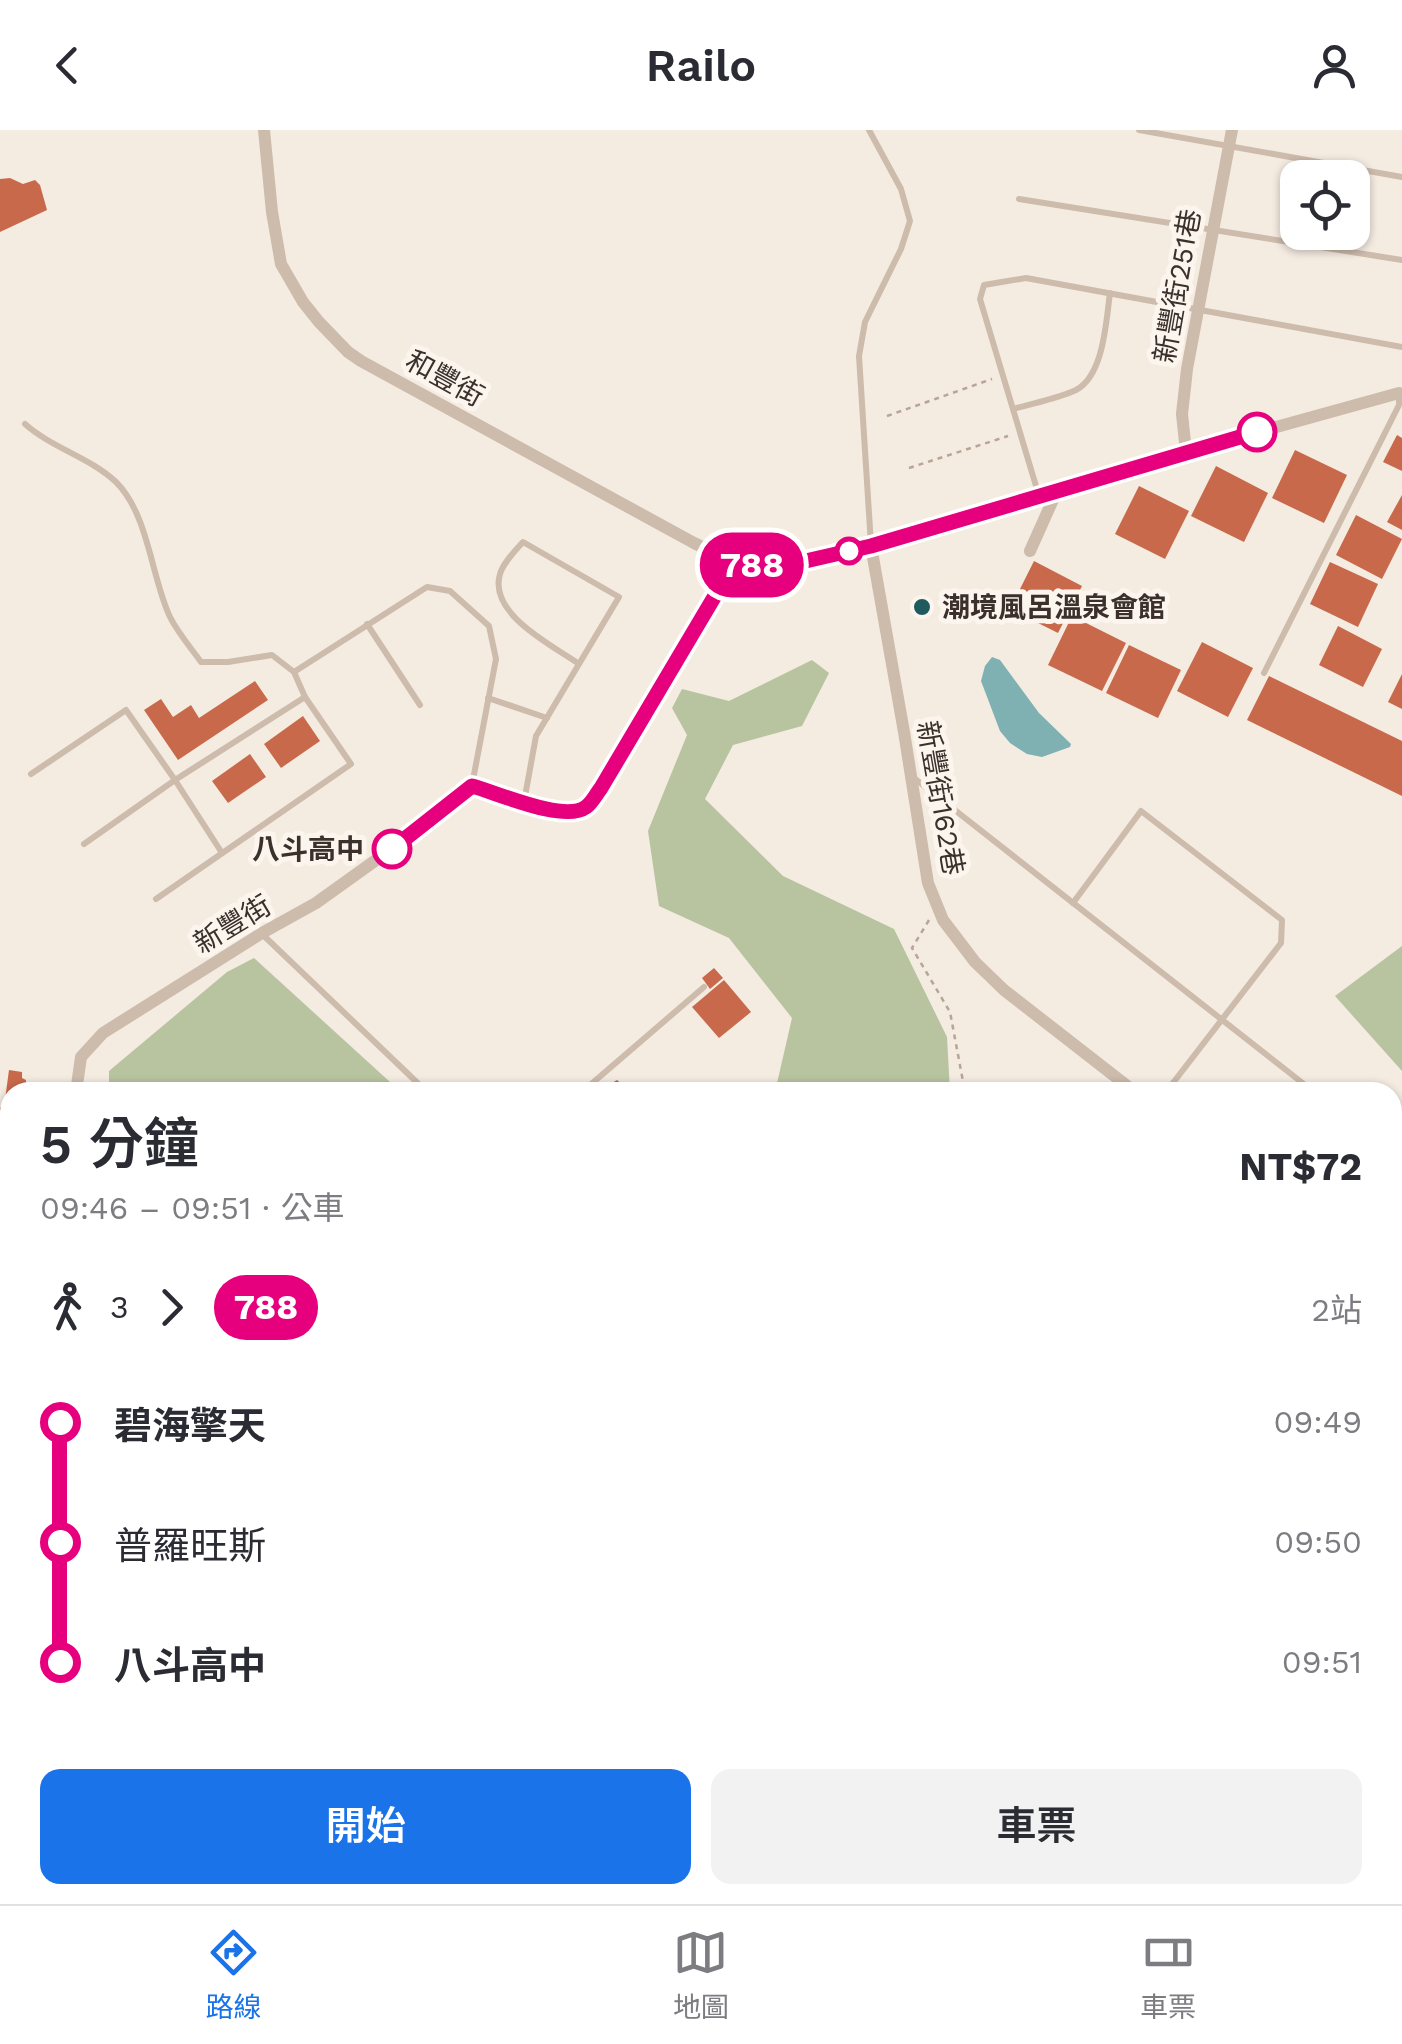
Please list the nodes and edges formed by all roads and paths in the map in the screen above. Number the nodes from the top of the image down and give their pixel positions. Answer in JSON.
{"nodes":[{"id":1,"x":264,"y":130,"type":"edge"},
{"id":2,"x":870,"y":130,"type":"edge"},
{"id":3,"x":1140,"y":130,"type":"edge"},
{"id":4,"x":1232,"y":130,"type":"edge"},
{"id":5,"x":1228,"y":146,"type":"junction"},
{"id":6,"x":1402,"y":177,"type":"edge"},
{"id":7,"x":1019,"y":200,"type":"dead end"},
{"id":8,"x":1212,"y":230,"type":"junction"},
{"id":9,"x":1402,"y":260,"type":"edge"},
{"id":10,"x":1110,"y":293,"type":"junction"},
{"id":11,"x":1198,"y":308,"type":"junction"},
{"id":12,"x":1402,"y":346,"type":"edge"},
{"id":13,"x":1003,"y":375,"type":"junction"},
{"id":14,"x":1402,"y":376,"type":"edge"},
{"id":15,"x":1401,"y":394,"type":"edge"},
{"id":16,"x":1013,"y":410,"type":"junction"},
{"id":17,"x":886,"y":416,"type":"dead end"},
{"id":18,"x":25,"y":424,"type":"dead end"},
{"id":19,"x":1020,"y":432,"type":"junction"},
{"id":20,"x":1186,"y":452,"type":"junction"},
{"id":21,"x":909,"y":468,"type":"dead end"},
{"id":22,"x":1056,"y":492,"type":"junction"},
{"id":23,"x":1040,"y":497,"type":"junction"},
{"id":24,"x":871,"y":546,"type":"junction"},
{"id":25,"x":1030,"y":552,"type":"dead end"},
{"id":26,"x":735,"y":562,"type":"junction"},
{"id":27,"x":367,"y":624,"type":"junction"},
{"id":28,"x":579,"y":664,"type":"junction"},
{"id":29,"x":294,"y":672,"type":"junction"},
{"id":30,"x":1264,"y":673,"type":"dead end"},
{"id":31,"x":304,"y":698,"type":"junction"},
{"id":32,"x":488,"y":698,"type":"junction"},
{"id":33,"x":420,"y":705,"type":"dead end"},
{"id":34,"x":547,"y":718,"type":"junction"},
{"id":35,"x":31,"y":774,"type":"dead end"},
{"id":36,"x":911,"y":776,"type":"junction"},
{"id":37,"x":175,"y":780,"type":"junction"},
{"id":38,"x":472,"y":786,"type":"junction"},
{"id":39,"x":524,"y":802,"type":"junction"},
{"id":40,"x":84,"y":844,"type":"dead end"},
{"id":41,"x":222,"y":854,"type":"junction"},
{"id":42,"x":156,"y":899,"type":"dead end"},
{"id":43,"x":1072,"y":903,"type":"junction"},
{"id":44,"x":938,"y":907,"type":"junction"},
{"id":45,"x":262,"y":934,"type":"junction"},
{"id":46,"x":704,"y":987,"type":"dead end"},
{"id":47,"x":1221,"y":1019,"type":"junction"},
{"id":48,"x":77,"y":1082,"type":"edge"},
{"id":49,"x":417,"y":1082,"type":"edge"},
{"id":50,"x":594,"y":1082,"type":"edge"},
{"id":51,"x":962,"y":1082,"type":"edge"},
{"id":52,"x":1122,"y":1082,"type":"edge"},
{"id":53,"x":1174,"y":1082,"type":"edge"},
{"id":54,"x":1301,"y":1082,"type":"edge"}],
"edges":[{"from":1,"to":26,"type":"street","name":"和豐街"},
{"from":2,"to":24,"type":"lane"},
{"from":3,"to":5,"type":"lane"},
{"from":4,"to":5,"type":"street","name":"新豐街251巷"},
{"from":5,"to":6,"type":"lane"},
{"from":5,"to":8,"type":"street","name":"新豐街251巷"},
{"from":7,"to":8,"type":"lane"},
{"from":8,"to":9,"type":"lane"},
{"from":8,"to":11,"type":"street","name":"新豐街251巷"},
{"from":10,"to":11,"type":"lane"},
{"from":10,"to":13,"type":"lane"},
{"from":10,"to":16,"type":"lane"},
{"from":11,"to":12,"type":"lane"},
{"from":11,"to":20,"type":"street","name":"新豐街251巷"},
{"from":13,"to":16,"type":"lane"},
{"from":13,"to":17,"type":"path"},
{"from":14,"to":15,"type":"street"},
{"from":15,"to":20,"type":"street"},
{"from":15,"to":30,"type":"lane"},
{"from":16,"to":19,"type":"lane"},
{"from":18,"to":29,"type":"lane"},
{"from":19,"to":21,"type":"path"},
{"from":19,"to":23,"type":"lane"},
{"from":20,"to":22,"type":"street"},
{"from":22,"to":23,"type":"street"},
{"from":22,"to":25,"type":"street"},
{"from":23,"to":24,"type":"street"},
{"from":24,"to":26,"type":"street"},
{"from":24,"to":36,"type":"street","name":"新豐街162巷"},
{"from":26,"to":39,"type":"street"},
{"from":27,"to":29,"type":"lane"},
{"from":27,"to":32,"type":"lane"},
{"from":27,"to":33,"type":"lane"},
{"from":28,"to":28,"type":"lane"},
{"from":28,"to":34,"type":"lane"},
{"from":29,"to":31,"type":"lane"},
{"from":31,"to":37,"type":"lane"},
{"from":31,"to":41,"type":"lane"},
{"from":32,"to":34,"type":"lane"},
{"from":32,"to":38,"type":"lane"},
{"from":34,"to":39,"type":"lane"},
{"from":35,"to":37,"type":"lane"},
{"from":36,"to":43,"type":"lane"},
{"from":36,"to":44,"type":"street","name":"新豐街162巷"},
{"from":37,"to":40,"type":"lane"},
{"from":37,"to":41,"type":"lane"},
{"from":38,"to":39,"type":"street"},
{"from":38,"to":45,"type":"street","name":"新豐街"},
{"from":41,"to":42,"type":"lane"},
{"from":43,"to":47,"type":"lane"},
{"from":43,"to":47,"type":"lane"},
{"from":44,"to":51,"type":"path"},
{"from":44,"to":52,"type":"street","name":"新豐街162巷"},
{"from":45,"to":48,"type":"street","name":"新豐街"},
{"from":45,"to":49,"type":"lane"},
{"from":46,"to":50,"type":"lane"},
{"from":47,"to":53,"type":"lane"},
{"from":47,"to":54,"type":"lane"}]}
